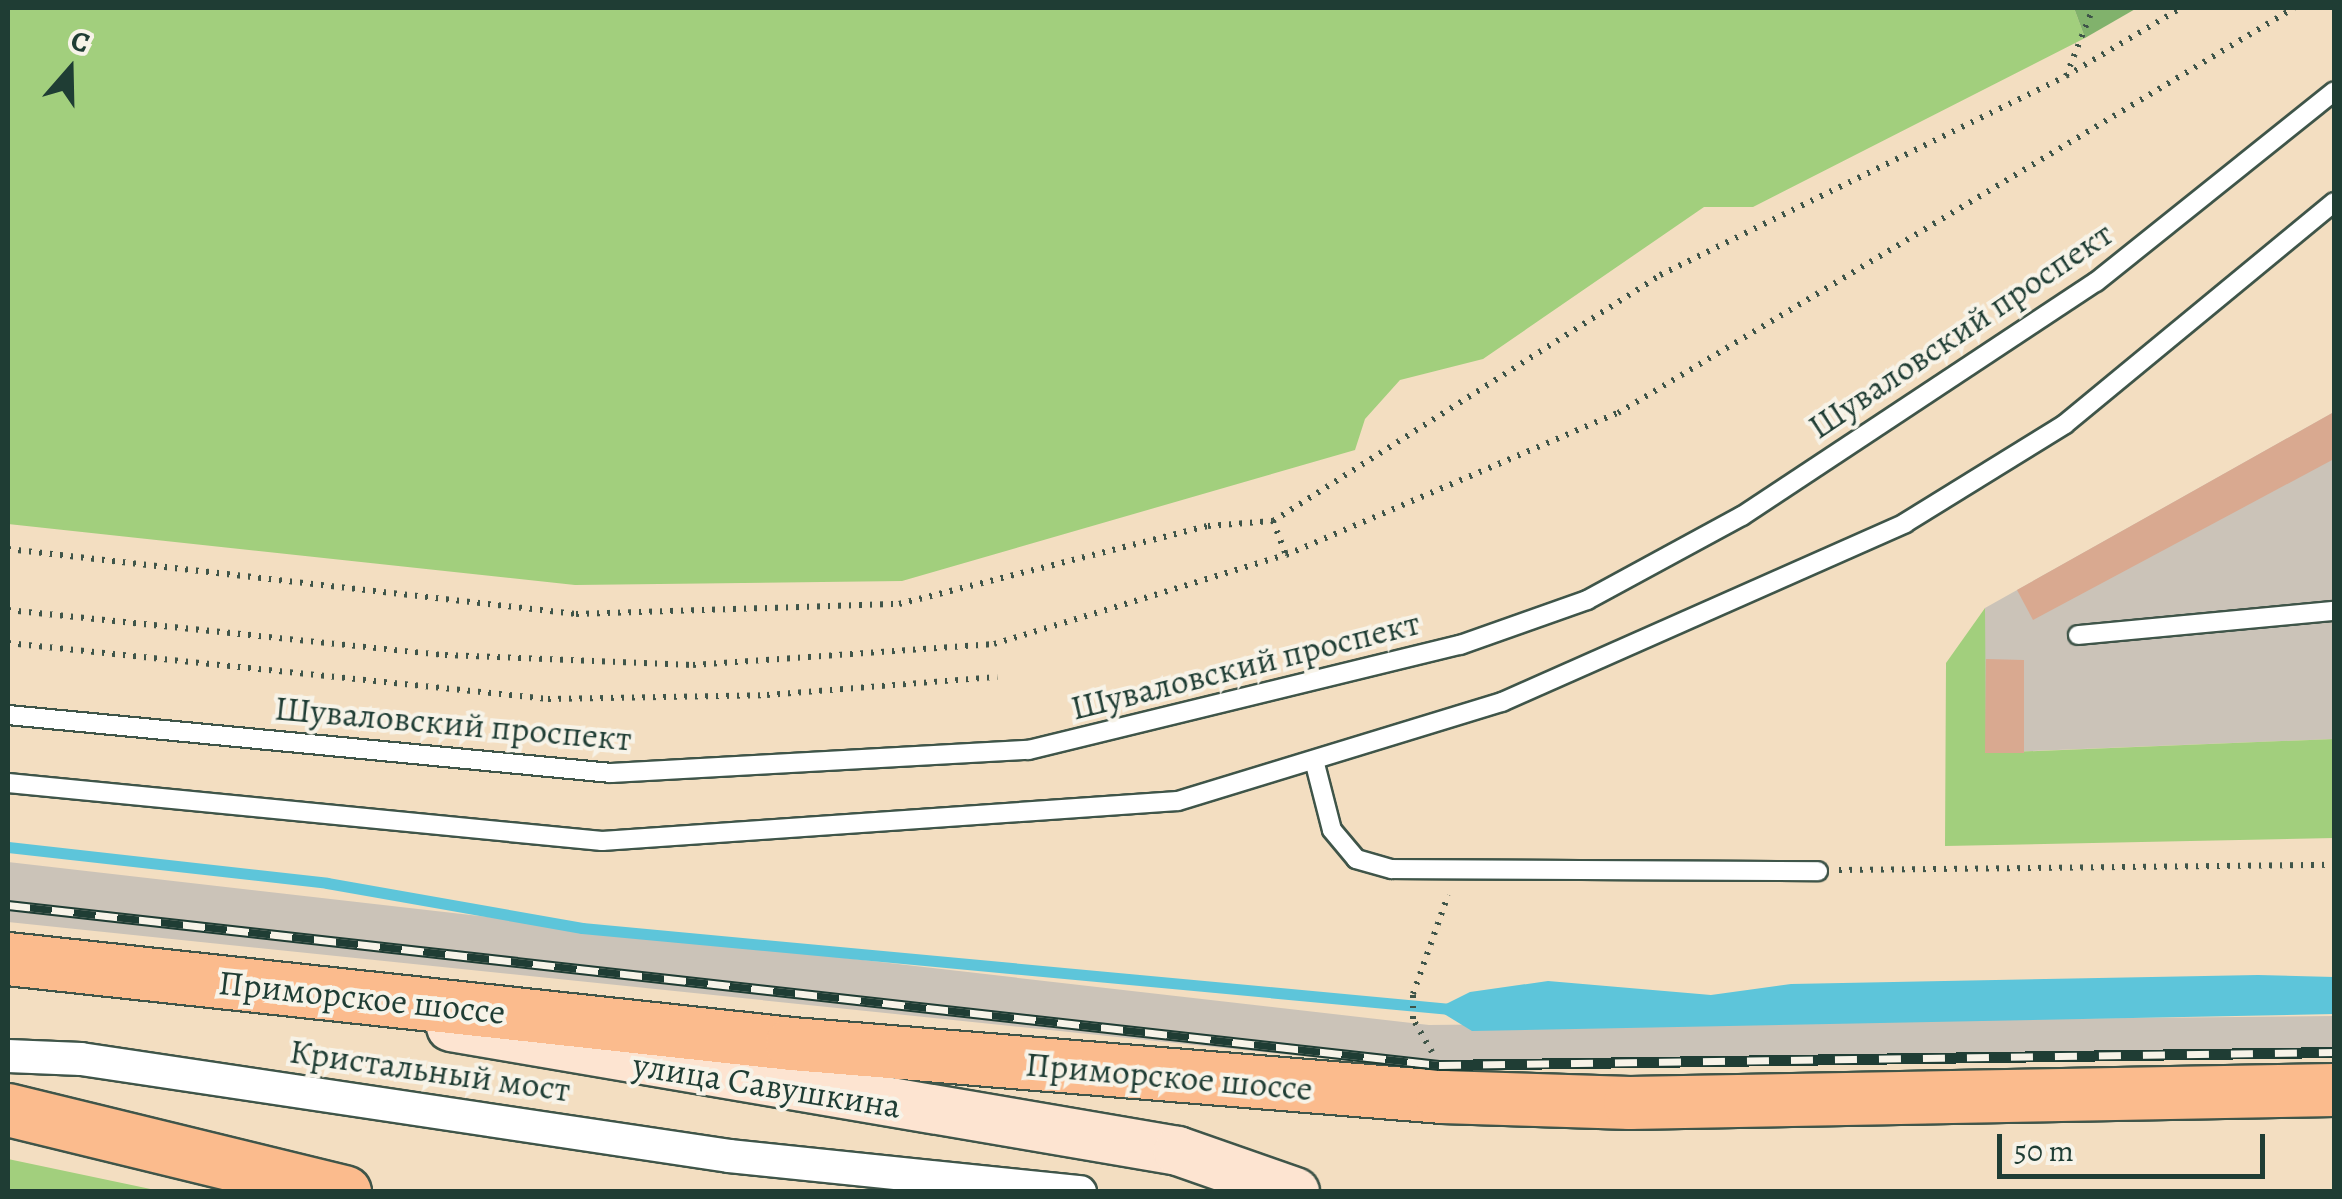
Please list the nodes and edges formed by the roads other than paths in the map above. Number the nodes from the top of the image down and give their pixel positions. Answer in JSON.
{"nodes":[{"id":1,"x":2334,"y":90,"type":"edge"},
{"id":2,"x":2334,"y":202,"type":"edge"},
{"id":3,"x":2334,"y":611,"type":"edge"},
{"id":4,"x":2078,"y":635,"type":"dead end"},
{"id":5,"x":8,"y":715,"type":"edge"},
{"id":6,"x":1314,"y":760,"type":"junction"},
{"id":7,"x":8,"y":783,"type":"edge"},
{"id":8,"x":1818,"y":871,"type":"road end"},
{"id":9,"x":8,"y":959,"type":"edge"},
{"id":10,"x":236,"y":983,"type":"junction"},
{"id":11,"x":8,"y":1056,"type":"edge"},
{"id":12,"x":2334,"y":1090,"type":"edge"},
{"id":13,"x":8,"y":1110,"type":"edge"},
{"id":14,"x":345,"y":1192,"type":"edge"},
{"id":15,"x":1080,"y":1192,"type":"edge"},
{"id":16,"x":1296,"y":1192,"type":"edge"}],
"edges":[{"from":1,"to":5,"type":"lane","name":"Шуваловский проспект"},
{"from":2,"to":6,"type":"lane"},
{"from":3,"to":4,"type":"lane"},
{"from":6,"to":7,"type":"lane"},
{"from":6,"to":8,"type":"lane"},
{"from":9,"to":10,"type":"main road","name":"Приморское шоссе"},
{"from":10,"to":12,"type":"main road","name":"Приморское шоссе"},
{"from":10,"to":16,"type":"main road","name":"улица Савушкина"},
{"from":11,"to":15,"type":"street","name":"Кристальный мост"},
{"from":13,"to":14,"type":"main road"}]}
